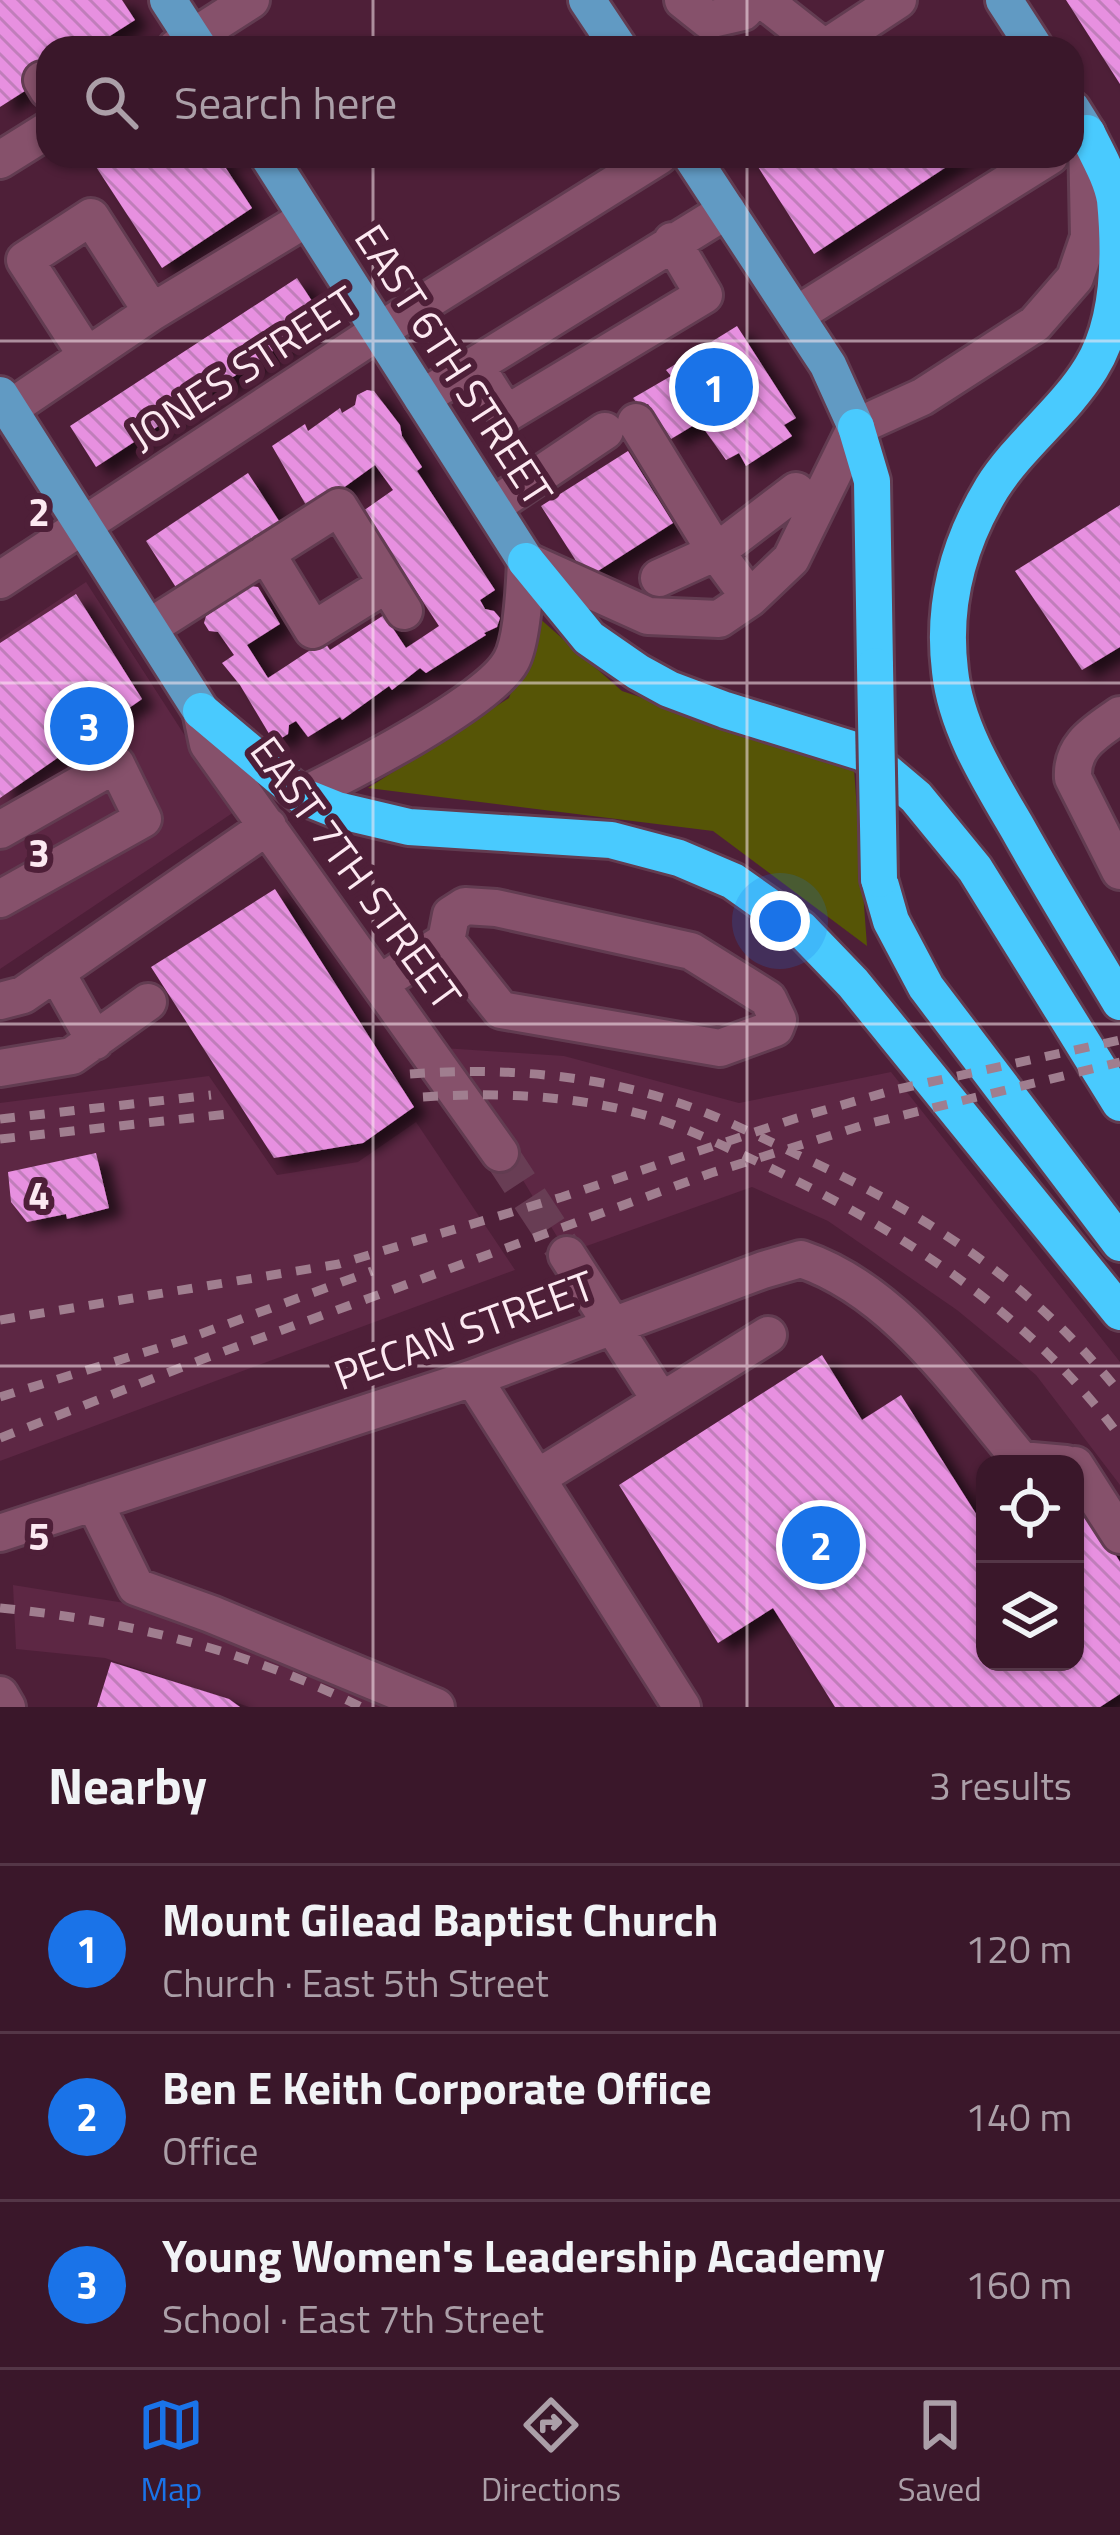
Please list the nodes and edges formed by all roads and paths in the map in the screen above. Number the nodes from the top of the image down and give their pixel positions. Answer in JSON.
{"nodes":[{"id":1,"x":168,"y":0,"type":"edge"},
{"id":2,"x":250,"y":0,"type":"edge"},
{"id":3,"x":587,"y":0,"type":"edge"},
{"id":4,"x":759,"y":0,"type":"edge"},
{"id":5,"x":898,"y":0,"type":"edge"},
{"id":6,"x":1004,"y":0,"type":"edge"},
{"id":7,"x":695,"y":10,"type":"edge"},
{"id":8,"x":185,"y":36,"type":"edge"},
{"id":9,"x":200,"y":36,"type":"edge"},
{"id":10,"x":611,"y":36,"type":"edge"},
{"id":11,"x":808,"y":36,"type":"edge"},
{"id":12,"x":842,"y":36,"type":"edge"},
{"id":13,"x":1027,"y":36,"type":"edge"},
{"id":14,"x":1084,"y":132,"type":"edge"},
{"id":15,"x":36,"y":138,"type":"edge"},
{"id":16,"x":1084,"y":140,"type":"edge"},
{"id":17,"x":1120,"y":153,"type":"edge"},
{"id":18,"x":0,"y":160,"type":"edge"},
{"id":19,"x":276,"y":168,"type":"edge"},
{"id":20,"x":640,"y":168,"type":"edge"},
{"id":21,"x":699,"y":168,"type":"edge"},
{"id":22,"x":1031,"y":168,"type":"edge"},
{"id":23,"x":1081,"y":168,"type":"edge"},
{"id":24,"x":727,"y":209,"type":"junction"},
{"id":25,"x":308,"y":218,"type":"junction"},
{"id":26,"x":672,"y":242,"type":"junction"},
{"id":27,"x":152,"y":312,"type":"junction"},
{"id":28,"x":796,"y":315,"type":"junction"},
{"id":29,"x":380,"y":331,"type":"junction"},
{"id":30,"x":87,"y":356,"type":"junction"},
{"id":31,"x":476,"y":364,"type":"junction"},
{"id":32,"x":422,"y":398,"type":"junction"},
{"id":33,"x":4,"y":402,"type":"edge"},
{"id":34,"x":856,"y":427,"type":"junction"},
{"id":35,"x":796,"y":491,"type":"dead end"},
{"id":36,"x":492,"y":507,"type":"junction"},
{"id":37,"x":85,"y":526,"type":"junction"},
{"id":38,"x":716,"y":552,"type":"junction"},
{"id":39,"x":266,"y":554,"type":"junction"},
{"id":40,"x":526,"y":561,"type":"junction"},
{"id":41,"x":659,"y":578,"type":"dead end"},
{"id":42,"x":0,"y":580,"type":"edge"},
{"id":43,"x":750,"y":598,"type":"junction"},
{"id":44,"x":150,"y":627,"type":"junction"},
{"id":45,"x":201,"y":711,"type":"junction"},
{"id":46,"x":1120,"y":715,"type":"edge"},
{"id":47,"x":302,"y":796,"type":"junction"},
{"id":48,"x":268,"y":826,"type":"junction"},
{"id":49,"x":0,"y":830,"type":"edge"},
{"id":50,"x":1120,"y":871,"type":"edge"},
{"id":51,"x":0,"y":899,"type":"edge"},
{"id":52,"x":446,"y":941,"type":"junction"},
{"id":53,"x":56,"y":972,"type":"junction"},
{"id":54,"x":380,"y":982,"type":"junction"},
{"id":55,"x":0,"y":1001,"type":"edge"},
{"id":56,"x":148,"y":1002,"type":"dead end"},
{"id":57,"x":1120,"y":1002,"type":"edge"},
{"id":58,"x":95,"y":1042,"type":"junction"},
{"id":59,"x":0,"y":1068,"type":"edge"},
{"id":60,"x":1120,"y":1103,"type":"edge"},
{"id":61,"x":500,"y":1153,"type":"tunnel mouth"},
{"id":62,"x":1120,"y":1244,"type":"edge"},
{"id":63,"x":567,"y":1255,"type":"tunnel mouth"},
{"id":64,"x":1120,"y":1312,"type":"edge"},
{"id":65,"x":612,"y":1325,"type":"junction"},
{"id":66,"x":768,"y":1335,"type":"dead end"},
{"id":67,"x":473,"y":1378,"type":"junction"},
{"id":68,"x":661,"y":1401,"type":"junction"},
{"id":69,"x":1017,"y":1455,"type":"edge"},
{"id":70,"x":537,"y":1478,"type":"junction"},
{"id":71,"x":1084,"y":1483,"type":"edge"},
{"id":72,"x":94,"y":1502,"type":"junction"},
{"id":73,"x":0,"y":1533,"type":"edge"},
{"id":74,"x":1120,"y":1535,"type":"edge"},
{"id":75,"x":0,"y":1695,"type":"edge"},
{"id":76,"x":7,"y":1707,"type":"edge"},
{"id":77,"x":436,"y":1707,"type":"edge"},
{"id":78,"x":682,"y":1707,"type":"edge"}],
"edges":[{"from":1,"to":8,"type":"main road"},
{"from":2,"to":9,"type":"street"},
{"from":3,"to":10,"type":"main road"},
{"from":4,"to":7,"type":"street"},
{"from":4,"to":11,"type":"street"},
{"from":5,"to":12,"type":"street"},
{"from":6,"to":13,"type":"main road"},
{"from":14,"to":17,"type":"street"},
{"from":15,"to":18,"type":"street"},
{"from":16,"to":57,"type":"highway"},
{"from":19,"to":25,"type":"main road","name":"EAST 6TH STREET"},
{"from":20,"to":29,"type":"street","name":"JONES STREET"},
{"from":21,"to":24,"type":"main road"},
{"from":22,"to":28,"type":"street"},
{"from":23,"to":34,"type":"street"},
{"from":24,"to":26,"type":"street"},
{"from":24,"to":28,"type":"main road"},
{"from":25,"to":27,"type":"street"},
{"from":25,"to":29,"type":"main road","name":"EAST 6TH STREET"},
{"from":26,"to":31,"type":"street"},
{"from":26,"to":31,"type":"street"},
{"from":27,"to":30,"type":"street"},
{"from":27,"to":30,"type":"street"},
{"from":28,"to":34,"type":"main road"},
{"from":29,"to":32,"type":"main road","name":"EAST 6TH STREET"},
{"from":29,"to":37,"type":"street","name":"JONES STREET"},
{"from":30,"to":33,"type":"street"},
{"from":31,"to":32,"type":"street"},
{"from":32,"to":36,"type":"main road","name":"EAST 6TH STREET"},
{"from":33,"to":37,"type":"main road","name":"EAST 7TH STREET"},
{"from":34,"to":43,"type":"street"},
{"from":34,"to":62,"type":"highway","bridge":true},
{"from":35,"to":38,"type":"street"},
{"from":36,"to":38,"type":"street"},
{"from":36,"to":40,"type":"main road","name":"EAST 6TH STREET"},
{"from":37,"to":42,"type":"street","name":"JONES STREET"},
{"from":37,"to":44,"type":"main road","name":"EAST 7TH STREET"},
{"from":38,"to":41,"type":"street"},
{"from":38,"to":43,"type":"street"},
{"from":39,"to":39,"type":"street"},
{"from":39,"to":44,"type":"street"},
{"from":40,"to":43,"type":"street"},
{"from":40,"to":47,"type":"street"},
{"from":40,"to":60,"type":"highway"},
{"from":44,"to":45,"type":"main road","name":"EAST 7TH STREET"},
{"from":45,"to":47,"type":"highway"},
{"from":45,"to":48,"type":"street","name":"EAST 7TH STREET"},
{"from":46,"to":50,"type":"street"},
{"from":47,"to":64,"type":"highway"},
{"from":48,"to":53,"type":"street"},
{"from":48,"to":54,"type":"street","name":"EAST 7TH STREET"},
{"from":49,"to":51,"type":"street"},
{"from":52,"to":52,"type":"street"},
{"from":52,"to":54,"type":"street"},
{"from":53,"to":55,"type":"street"},
{"from":53,"to":58,"type":"street"},
{"from":54,"to":61,"type":"street","name":"EAST 7TH STREET"},
{"from":56,"to":58,"type":"street"},
{"from":58,"to":59,"type":"street"},
{"from":63,"to":65,"type":"street"},
{"from":65,"to":67,"type":"street","name":"PECAN STREET"},
{"from":65,"to":68,"type":"street"},
{"from":65,"to":69,"type":"street","name":"PECAN STREET"},
{"from":66,"to":68,"type":"street"},
{"from":67,"to":70,"type":"street"},
{"from":67,"to":72,"type":"street","name":"PECAN STREET"},
{"from":68,"to":70,"type":"street"},
{"from":70,"to":78,"type":"street"},
{"from":71,"to":74,"type":"street"},
{"from":72,"to":73,"type":"street","name":"PECAN STREET"},
{"from":72,"to":77,"type":"street"},
{"from":75,"to":76,"type":"street"}]}
